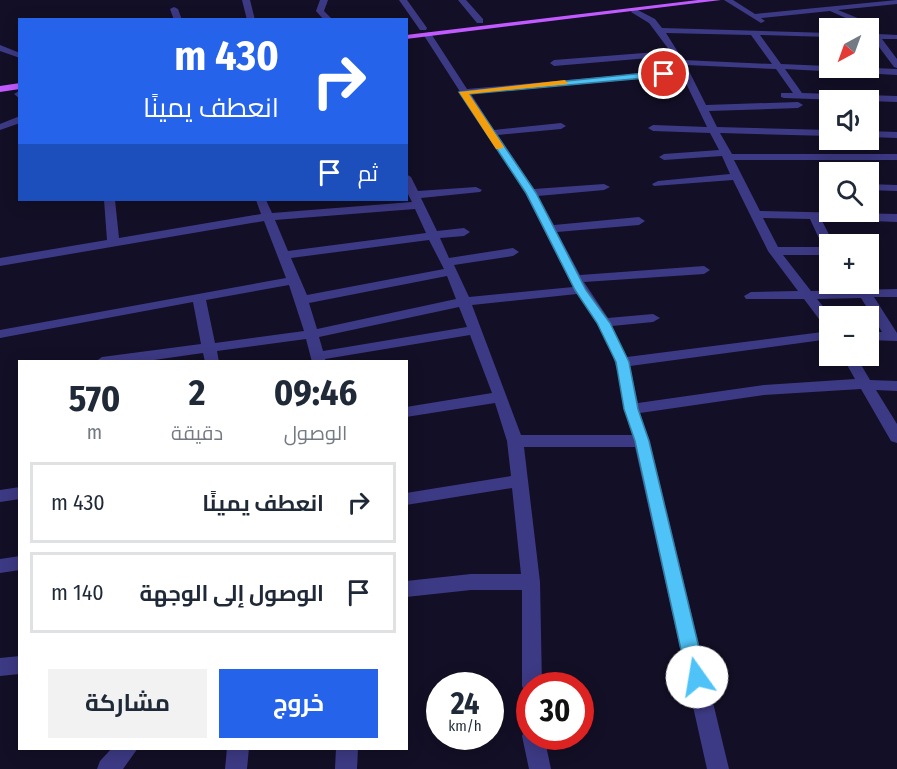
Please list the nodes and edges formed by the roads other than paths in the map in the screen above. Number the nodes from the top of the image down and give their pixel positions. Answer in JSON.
{"nodes":[{"id":1,"x":246,"y":0,"type":"edge"},
{"id":2,"x":324,"y":0,"type":"edge"},
{"id":3,"x":403,"y":0,"type":"edge"},
{"id":4,"x":462,"y":0,"type":"edge"},
{"id":5,"x":659,"y":0,"type":"edge"},
{"id":6,"x":717,"y":0,"type":"edge"},
{"id":7,"x":728,"y":0,"type":"edge"},
{"id":8,"x":896,"y":1,"type":"edge"},
{"id":9,"x":174,"y":9,"type":"dead end"},
{"id":10,"x":831,"y":9,"type":"junction"},
{"id":11,"x":634,"y":10,"type":"junction"},
{"id":12,"x":754,"y":16,"type":"junction"},
{"id":13,"x":177,"y":18,"type":"edge"},
{"id":14,"x":251,"y":18,"type":"edge"},
{"id":15,"x":327,"y":18,"type":"edge"},
{"id":16,"x":851,"y":18,"type":"edge"},
{"id":17,"x":480,"y":21,"type":"junction"},
{"id":18,"x":408,"y":30,"type":"edge"},
{"id":19,"x":661,"y":30,"type":"junction"},
{"id":20,"x":425,"y":31,"type":"junction"},
{"id":21,"x":754,"y":33,"type":"junction"},
{"id":22,"x":783,"y":34,"type":"junction"},
{"id":23,"x":819,"y":35,"type":"edge"},
{"id":24,"x":408,"y":36,"type":"edge"},
{"id":25,"x":879,"y":36,"type":"edge"},
{"id":26,"x":897,"y":37,"type":"edge"},
{"id":27,"x":879,"y":43,"type":"edge"},
{"id":28,"x":0,"y":48,"type":"edge"},
{"id":29,"x":18,"y":54,"type":"edge"},
{"id":30,"x":680,"y":62,"type":"junction"},
{"id":31,"x":554,"y":63,"type":"dead end"},
{"id":32,"x":897,"y":65,"type":"edge"},
{"id":33,"x":779,"y":66,"type":"junction"},
{"id":34,"x":897,"y":72,"type":"edge"},
{"id":35,"x":18,"y":86,"type":"edge"},
{"id":36,"x":0,"y":88,"type":"edge"},
{"id":37,"x":463,"y":92,"type":"junction"},
{"id":38,"x":18,"y":95,"type":"edge"},
{"id":39,"x":784,"y":95,"type":"dead end"},
{"id":40,"x":0,"y":97,"type":"edge"},
{"id":41,"x":897,"y":99,"type":"edge"},
{"id":42,"x":798,"y":100,"type":"junction"},
{"id":43,"x":704,"y":108,"type":"junction"},
{"id":44,"x":18,"y":120,"type":"edge"},
{"id":45,"x":561,"y":126,"type":"dead end"},
{"id":46,"x":0,"y":127,"type":"edge"},
{"id":47,"x":653,"y":128,"type":"dead end"},
{"id":48,"x":715,"y":131,"type":"junction"},
{"id":49,"x":490,"y":133,"type":"junction"},
{"id":50,"x":819,"y":133,"type":"edge"},
{"id":51,"x":879,"y":134,"type":"edge"},
{"id":52,"x":897,"y":135,"type":"edge"},
{"id":53,"x":728,"y":155,"type":"junction"},
{"id":54,"x":664,"y":157,"type":"dead end"},
{"id":55,"x":897,"y":157,"type":"edge"},
{"id":56,"x":738,"y":176,"type":"junction"},
{"id":57,"x":408,"y":182,"type":"edge"},
{"id":58,"x":658,"y":184,"type":"dead end"},
{"id":59,"x":604,"y":187,"type":"dead end"},
{"id":60,"x":879,"y":187,"type":"edge"},
{"id":61,"x":897,"y":188,"type":"edge"},
{"id":62,"x":476,"y":190,"type":"dead end"},
{"id":63,"x":531,"y":193,"type":"junction"},
{"id":64,"x":416,"y":200,"type":"junction"},
{"id":65,"x":109,"y":201,"type":"edge"},
{"id":66,"x":261,"y":201,"type":"edge"},
{"id":67,"x":407,"y":201,"type":"edge"},
{"id":68,"x":408,"y":201,"type":"edge"},
{"id":69,"x":757,"y":214,"type":"junction"},
{"id":70,"x":814,"y":216,"type":"junction"},
{"id":71,"x":267,"y":217,"type":"junction"},
{"id":72,"x":897,"y":218,"type":"edge"},
{"id":73,"x":639,"y":221,"type":"dead end"},
{"id":74,"x":551,"y":229,"type":"junction"},
{"id":75,"x":464,"y":232,"type":"dead end"},
{"id":76,"x":822,"y":234,"type":"edge"},
{"id":77,"x":433,"y":236,"type":"junction"},
{"id":78,"x":113,"y":241,"type":"junction"},
{"id":79,"x":819,"y":250,"type":"edge"},
{"id":80,"x":774,"y":251,"type":"junction"},
{"id":81,"x":513,"y":252,"type":"dead end"},
{"id":82,"x":284,"y":255,"type":"junction"},
{"id":83,"x":0,"y":262,"type":"edge"},
{"id":84,"x":448,"y":267,"type":"junction"},
{"id":85,"x":704,"y":270,"type":"dead end"},
{"id":86,"x":294,"y":280,"type":"junction"},
{"id":87,"x":578,"y":284,"type":"junction"},
{"id":88,"x":879,"y":293,"type":"edge"},
{"id":89,"x":897,"y":293,"type":"edge"},
{"id":90,"x":807,"y":294,"type":"junction"},
{"id":91,"x":819,"y":294,"type":"edge"},
{"id":92,"x":866,"y":294,"type":"edge"},
{"id":93,"x":751,"y":296,"type":"dead end"},
{"id":94,"x":199,"y":297,"type":"junction"},
{"id":95,"x":302,"y":300,"type":"junction"},
{"id":96,"x":463,"y":302,"type":"junction"},
{"id":97,"x":819,"y":310,"type":"edge"},
{"id":98,"x":653,"y":318,"type":"dead end"},
{"id":99,"x":604,"y":323,"type":"junction"},
{"id":100,"x":474,"y":330,"type":"junction"},
{"id":101,"x":0,"y":334,"type":"edge"},
{"id":102,"x":313,"y":334,"type":"junction"},
{"id":103,"x":819,"y":336,"type":"edge"},
{"id":104,"x":879,"y":336,"type":"edge"},
{"id":105,"x":894,"y":337,"type":"edge"},
{"id":106,"x":209,"y":346,"type":"junction"},
{"id":107,"x":319,"y":359,"type":"edge"},
{"id":108,"x":115,"y":360,"type":"edge"},
{"id":109,"x":212,"y":360,"type":"edge"},
{"id":110,"x":622,"y":362,"type":"junction"},
{"id":111,"x":855,"y":366,"type":"edge"},
{"id":112,"x":864,"y":383,"type":"junction"},
{"id":113,"x":897,"y":386,"type":"edge"},
{"id":114,"x":501,"y":397,"type":"junction"},
{"id":115,"x":631,"y":409,"type":"junction"},
{"id":116,"x":408,"y":412,"type":"edge"},
{"id":117,"x":897,"y":437,"type":"edge"},
{"id":118,"x":515,"y":441,"type":"junction"},
{"id":119,"x":642,"y":441,"type":"junction"},
{"id":120,"x":520,"y":481,"type":"junction"},
{"id":121,"x":18,"y":493,"type":"edge"},
{"id":122,"x":0,"y":495,"type":"edge"},
{"id":123,"x":408,"y":499,"type":"edge"},
{"id":124,"x":18,"y":563,"type":"edge"},
{"id":125,"x":0,"y":566,"type":"edge"},
{"id":126,"x":531,"y":582,"type":"junction"},
{"id":127,"x":408,"y":589,"type":"edge"},
{"id":128,"x":18,"y":664,"type":"edge"},
{"id":129,"x":0,"y":667,"type":"edge"},
{"id":130,"x":532,"y":672,"type":"edge"},
{"id":131,"x":125,"y":750,"type":"edge"},
{"id":132,"x":238,"y":750,"type":"edge"},
{"id":133,"x":347,"y":750,"type":"edge"},
{"id":134,"x":536,"y":750,"type":"edge"},
{"id":135,"x":108,"y":769,"type":"edge"},
{"id":136,"x":236,"y":769,"type":"edge"},
{"id":137,"x":346,"y":769,"type":"edge"},
{"id":138,"x":540,"y":769,"type":"edge"},
{"id":139,"x":718,"y":769,"type":"edge"}],
"edges":[{"from":1,"to":14,"type":"street"},
{"from":2,"to":15,"type":"street"},
{"from":3,"to":20,"type":"street"},
{"from":4,"to":17,"type":"street"},
{"from":5,"to":17,"type":"main road"},
{"from":6,"to":11,"type":"main road"},
{"from":7,"to":12,"type":"street"},
{"from":8,"to":10,"type":"street"},
{"from":9,"to":13,"type":"street"},
{"from":10,"to":12,"type":"street"},
{"from":10,"to":16,"type":"street"},
{"from":11,"to":19,"type":"street"},
{"from":11,"to":20,"type":"main road"},
{"from":12,"to":22,"type":"street"},
{"from":17,"to":20,"type":"main road"},
{"from":18,"to":20,"type":"main road"},
{"from":19,"to":21,"type":"street"},
{"from":19,"to":30,"type":"street"},
{"from":20,"to":24,"type":"main road"},
{"from":20,"to":37,"type":"street"},
{"from":21,"to":22,"type":"street"},
{"from":21,"to":33,"type":"street"},
{"from":22,"to":23,"type":"street"},
{"from":25,"to":26,"type":"street"},
{"from":27,"to":32,"type":"street"},
{"from":28,"to":29,"type":"street"},
{"from":30,"to":31,"type":"street"},
{"from":30,"to":33,"type":"street"},
{"from":30,"to":37,"type":"street"},
{"from":30,"to":43,"type":"street"},
{"from":33,"to":34,"type":"street"},
{"from":33,"to":42,"type":"street"},
{"from":35,"to":36,"type":"main road"},
{"from":37,"to":49,"type":"street"},
{"from":38,"to":40,"type":"main road"},
{"from":39,"to":42,"type":"street"},
{"from":41,"to":42,"type":"street"},
{"from":42,"to":43,"type":"street"},
{"from":43,"to":48,"type":"street"},
{"from":44,"to":46,"type":"street"},
{"from":45,"to":49,"type":"street"},
{"from":47,"to":48,"type":"street"},
{"from":48,"to":50,"type":"street"},
{"from":48,"to":53,"type":"street"},
{"from":49,"to":63,"type":"street"},
{"from":51,"to":52,"type":"street"},
{"from":53,"to":54,"type":"street"},
{"from":53,"to":55,"type":"street"},
{"from":53,"to":56,"type":"street"},
{"from":56,"to":58,"type":"street"},
{"from":56,"to":69,"type":"street"},
{"from":57,"to":64,"type":"street"},
{"from":59,"to":63,"type":"street"},
{"from":60,"to":61,"type":"street"},
{"from":62,"to":64,"type":"street"},
{"from":63,"to":74,"type":"street"},
{"from":64,"to":68,"type":"street"},
{"from":64,"to":77,"type":"street"},
{"from":65,"to":78,"type":"street"},
{"from":66,"to":71,"type":"street"},
{"from":67,"to":71,"type":"street"},
{"from":69,"to":70,"type":"street"},
{"from":69,"to":80,"type":"street"},
{"from":70,"to":72,"type":"street"},
{"from":70,"to":76,"type":"street"},
{"from":71,"to":78,"type":"street"},
{"from":71,"to":82,"type":"street"},
{"from":73,"to":74,"type":"street"},
{"from":74,"to":87,"type":"street"},
{"from":75,"to":77,"type":"street"},
{"from":77,"to":82,"type":"street"},
{"from":77,"to":84,"type":"street"},
{"from":78,"to":83,"type":"street"},
{"from":79,"to":80,"type":"street"},
{"from":80,"to":90,"type":"street"},
{"from":81,"to":84,"type":"street"},
{"from":82,"to":86,"type":"street"},
{"from":84,"to":95,"type":"street"},
{"from":84,"to":96,"type":"street"},
{"from":85,"to":87,"type":"street"},
{"from":86,"to":94,"type":"street"},
{"from":86,"to":95,"type":"street"},
{"from":87,"to":96,"type":"street"},
{"from":87,"to":99,"type":"street"},
{"from":88,"to":89,"type":"street"},
{"from":90,"to":91,"type":"street"},
{"from":90,"to":93,"type":"street"},
{"from":90,"to":97,"type":"street"},
{"from":92,"to":105,"type":"street"},
{"from":94,"to":101,"type":"street"},
{"from":94,"to":106,"type":"street"},
{"from":95,"to":102,"type":"street"},
{"from":96,"to":100,"type":"street"},
{"from":96,"to":102,"type":"street"},
{"from":98,"to":99,"type":"street"},
{"from":99,"to":110,"type":"street"},
{"from":100,"to":107,"type":"street"},
{"from":100,"to":114,"type":"street"},
{"from":102,"to":106,"type":"street"},
{"from":102,"to":107,"type":"street"},
{"from":103,"to":110,"type":"street"},
{"from":104,"to":105,"type":"street"},
{"from":106,"to":108,"type":"street"},
{"from":106,"to":109,"type":"street"},
{"from":110,"to":115,"type":"street"},
{"from":111,"to":112,"type":"street"},
{"from":112,"to":113,"type":"street"},
{"from":112,"to":115,"type":"street"},
{"from":112,"to":117,"type":"street"},
{"from":114,"to":116,"type":"street"},
{"from":114,"to":118,"type":"street"},
{"from":115,"to":119,"type":"street"},
{"from":118,"to":119,"type":"street"},
{"from":118,"to":120,"type":"street"},
{"from":119,"to":139,"type":"street"},
{"from":120,"to":123,"type":"street"},
{"from":120,"to":126,"type":"street"},
{"from":121,"to":122,"type":"street"},
{"from":124,"to":125,"type":"street"},
{"from":126,"to":127,"type":"street"},
{"from":126,"to":130,"type":"street"},
{"from":128,"to":129,"type":"street"},
{"from":131,"to":135,"type":"street"},
{"from":132,"to":136,"type":"street"},
{"from":133,"to":137,"type":"street"},
{"from":134,"to":138,"type":"street"}]}
